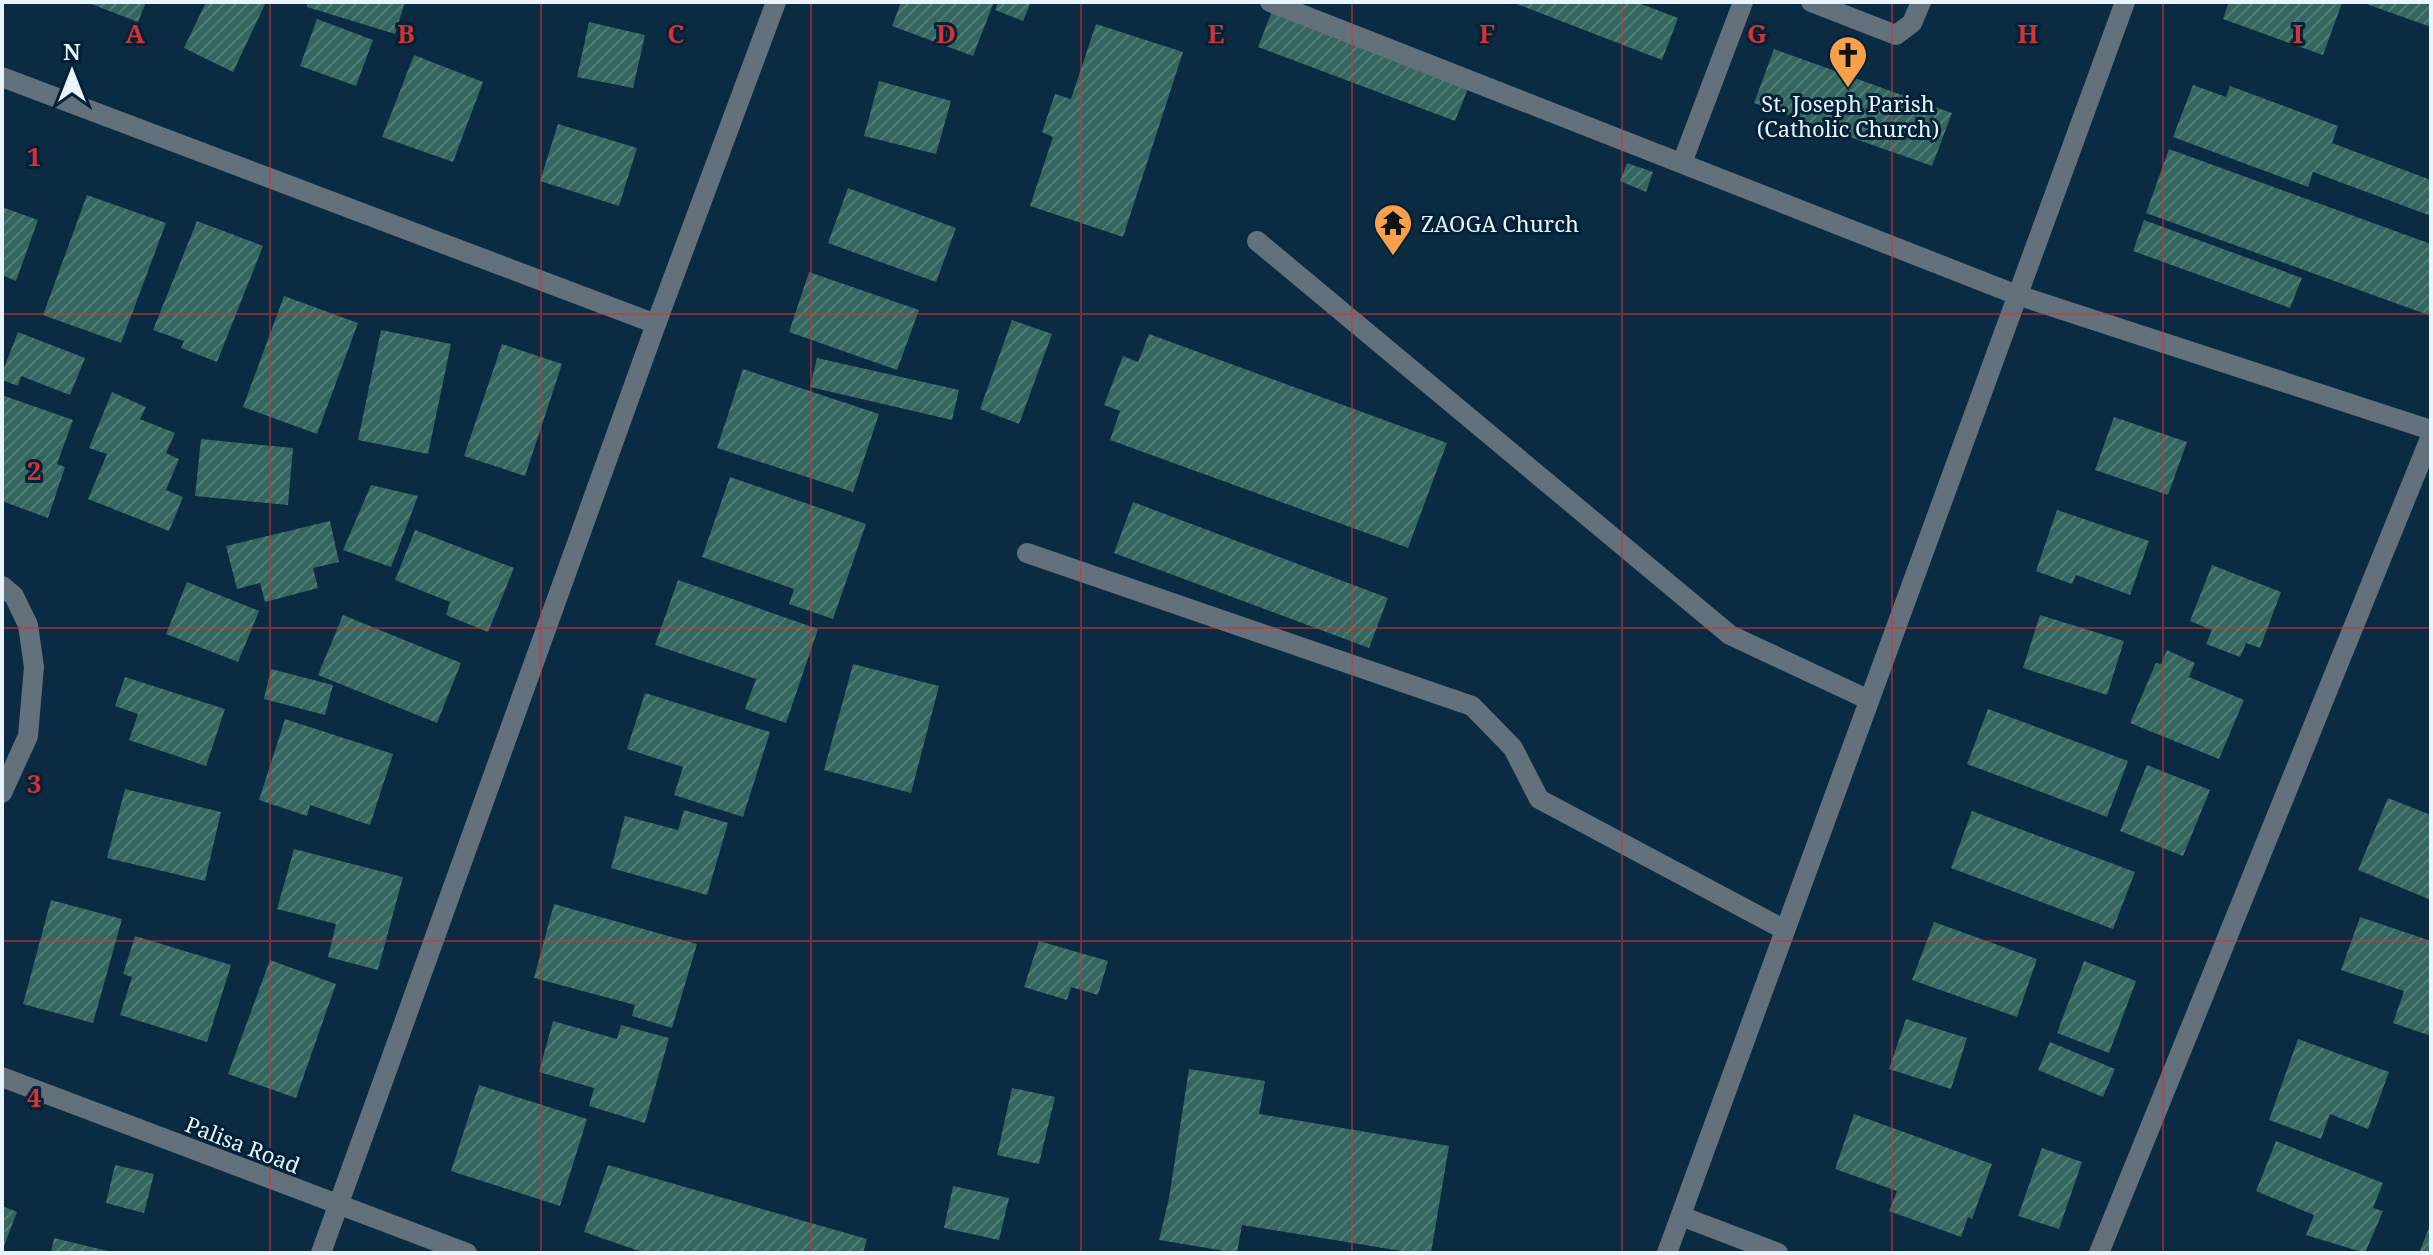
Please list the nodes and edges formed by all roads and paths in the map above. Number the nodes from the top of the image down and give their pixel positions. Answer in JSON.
{"nodes":[{"id":1,"x":776,"y":2,"type":"edge"},
{"id":2,"x":1270,"y":2,"type":"edge"},
{"id":3,"x":1743,"y":2,"type":"edge"},
{"id":4,"x":1811,"y":2,"type":"edge"},
{"id":5,"x":1921,"y":2,"type":"edge"},
{"id":6,"x":2125,"y":2,"type":"edge"},
{"id":7,"x":2,"y":77,"type":"edge"},
{"id":8,"x":1682,"y":163,"type":"junction"},
{"id":9,"x":1257,"y":241,"type":"dead end"},
{"id":10,"x":2017,"y":295,"type":"junction"},
{"id":11,"x":656,"y":324,"type":"junction"},
{"id":12,"x":2431,"y":433,"type":"edge"},
{"id":13,"x":1027,"y":553,"type":"dead end"},
{"id":14,"x":2,"y":586,"type":"edge"},
{"id":15,"x":1869,"y":700,"type":"junction"},
{"id":16,"x":2,"y":793,"type":"edge"},
{"id":17,"x":1785,"y":930,"type":"junction"},
{"id":18,"x":2,"y":1077,"type":"edge"},
{"id":19,"x":338,"y":1206,"type":"junction"},
{"id":20,"x":1681,"y":1216,"type":"junction"},
{"id":21,"x":321,"y":1253,"type":"edge"},
{"id":22,"x":467,"y":1253,"type":"edge"},
{"id":23,"x":1667,"y":1253,"type":"edge"},
{"id":24,"x":1778,"y":1253,"type":"edge"},
{"id":25,"x":2099,"y":1253,"type":"edge"}],
"edges":[{"from":1,"to":11,"type":"street"},
{"from":2,"to":8,"type":"street"},
{"from":3,"to":8,"type":"street"},
{"from":4,"to":5,"type":"street"},
{"from":6,"to":10,"type":"street"},
{"from":7,"to":11,"type":"street"},
{"from":8,"to":10,"type":"street"},
{"from":9,"to":15,"type":"street"},
{"from":10,"to":12,"type":"street"},
{"from":10,"to":15,"type":"street"},
{"from":11,"to":19,"type":"street"},
{"from":12,"to":25,"type":"street"},
{"from":13,"to":17,"type":"street"},
{"from":14,"to":16,"type":"street"},
{"from":15,"to":17,"type":"street"},
{"from":17,"to":20,"type":"street"},
{"from":18,"to":19,"type":"street","name":"Palisa Road"},
{"from":19,"to":21,"type":"street"},
{"from":19,"to":22,"type":"street","name":"Palisa Road"},
{"from":20,"to":23,"type":"street"},
{"from":20,"to":24,"type":"street"}]}
